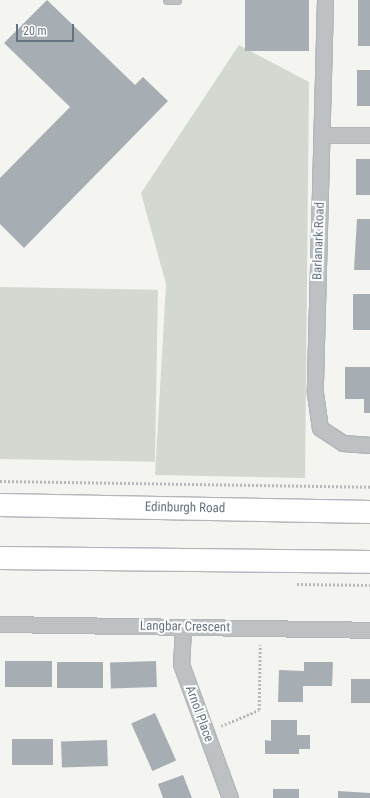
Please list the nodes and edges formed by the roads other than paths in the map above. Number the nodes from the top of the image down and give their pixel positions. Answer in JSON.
{"nodes":[{"id":1,"x":168,"y":0,"type":"edge"},
{"id":2,"x":177,"y":0,"type":"edge"},
{"id":3,"x":325,"y":0,"type":"edge"},
{"id":4,"x":322,"y":135,"type":"junction"},
{"id":5,"x":370,"y":135,"type":"edge"},
{"id":6,"x":370,"y":445,"type":"edge"},
{"id":7,"x":0,"y":506,"type":"edge"},
{"id":8,"x":370,"y":512,"type":"edge"},
{"id":9,"x":0,"y":558,"type":"edge"},
{"id":10,"x":370,"y":562,"type":"edge"},
{"id":11,"x":0,"y":624,"type":"edge"},
{"id":12,"x":182,"y":628,"type":"junction"},
{"id":13,"x":370,"y":630,"type":"edge"},
{"id":14,"x":230,"y":798,"type":"edge"}],
"edges":[{"from":1,"to":2,"type":"lane"},
{"from":3,"to":4,"type":"street","name":"Barlanark Road"},
{"from":4,"to":5,"type":"street"},
{"from":4,"to":6,"type":"street","name":"Barlanark Road"},
{"from":7,"to":8,"type":"main road","name":"Edinburgh Road"},
{"from":9,"to":10,"type":"main road"},
{"from":11,"to":12,"type":"street","name":"Langbar Crescent"},
{"from":12,"to":13,"type":"street","name":"Langbar Crescent"},
{"from":12,"to":14,"type":"street","name":"Arnol Place"}]}
